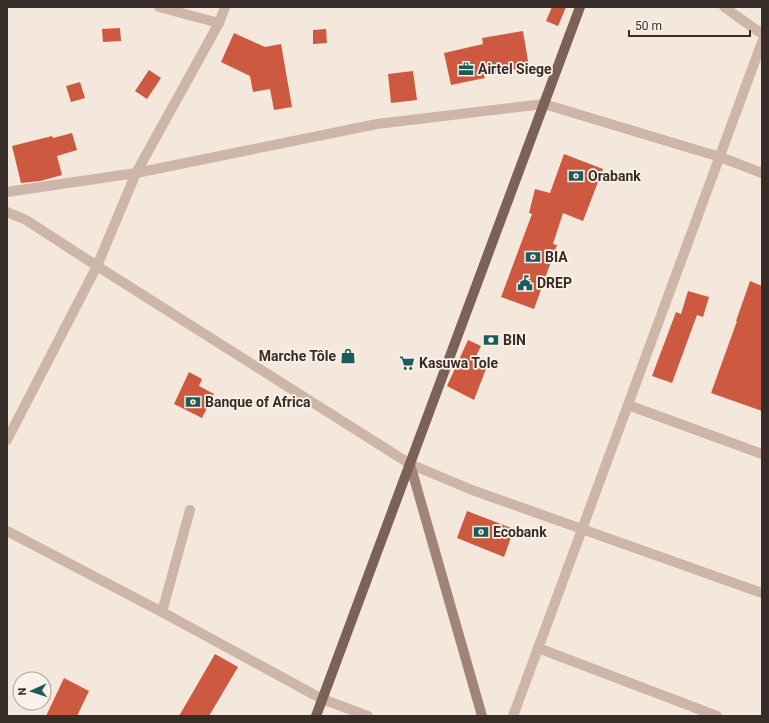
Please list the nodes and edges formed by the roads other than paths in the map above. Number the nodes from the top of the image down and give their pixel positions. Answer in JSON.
{"nodes":[{"id":1,"x":159,"y":7,"type":"edge"},
{"id":2,"x":225,"y":7,"type":"edge"},
{"id":3,"x":580,"y":7,"type":"edge"},
{"id":4,"x":724,"y":7,"type":"edge"},
{"id":5,"x":219,"y":23,"type":"junction"},
{"id":6,"x":762,"y":34,"type":"edge"},
{"id":7,"x":762,"y":42,"type":"edge"},
{"id":8,"x":544,"y":104,"type":"junction"},
{"id":9,"x":720,"y":157,"type":"junction"},
{"id":10,"x":136,"y":173,"type":"junction"},
{"id":11,"x":762,"y":173,"type":"edge"},
{"id":12,"x":7,"y":192,"type":"edge"},
{"id":13,"x":7,"y":212,"type":"edge"},
{"id":14,"x":97,"y":266,"type":"junction"},
{"id":15,"x":628,"y":405,"type":"junction"},
{"id":16,"x":7,"y":440,"type":"edge"},
{"id":17,"x":762,"y":454,"type":"edge"},
{"id":18,"x":410,"y":464,"type":"junction"},
{"id":19,"x":190,"y":510,"type":"dead end"},
{"id":20,"x":582,"y":529,"type":"junction"},
{"id":21,"x":7,"y":531,"type":"edge"},
{"id":22,"x":762,"y":594,"type":"edge"},
{"id":23,"x":162,"y":612,"type":"junction"},
{"id":24,"x":538,"y":648,"type":"junction"},
{"id":25,"x":322,"y":699,"type":"junction"},
{"id":26,"x":316,"y":716,"type":"edge"},
{"id":27,"x":368,"y":716,"type":"edge"},
{"id":28,"x":482,"y":716,"type":"edge"},
{"id":29,"x":513,"y":716,"type":"edge"},
{"id":30,"x":717,"y":716,"type":"edge"}],
"edges":[{"from":1,"to":5,"type":"street"},
{"from":2,"to":5,"type":"street"},
{"from":3,"to":8,"type":"main road"},
{"from":4,"to":6,"type":"street"},
{"from":5,"to":10,"type":"street"},
{"from":7,"to":9,"type":"street"},
{"from":8,"to":9,"type":"street"},
{"from":8,"to":10,"type":"street"},
{"from":8,"to":18,"type":"main road"},
{"from":9,"to":11,"type":"street"},
{"from":9,"to":15,"type":"street"},
{"from":10,"to":12,"type":"street"},
{"from":10,"to":14,"type":"street"},
{"from":13,"to":14,"type":"street"},
{"from":14,"to":16,"type":"street"},
{"from":14,"to":18,"type":"street"},
{"from":15,"to":17,"type":"street"},
{"from":15,"to":20,"type":"street"},
{"from":18,"to":20,"type":"street"},
{"from":18,"to":25,"type":"main road"},
{"from":18,"to":28,"type":"street"},
{"from":19,"to":23,"type":"street"},
{"from":20,"to":22,"type":"street"},
{"from":20,"to":24,"type":"street"},
{"from":21,"to":23,"type":"street"},
{"from":23,"to":25,"type":"street"},
{"from":24,"to":29,"type":"street"},
{"from":24,"to":30,"type":"street"},
{"from":25,"to":26,"type":"main road"},
{"from":25,"to":27,"type":"street"}]}
